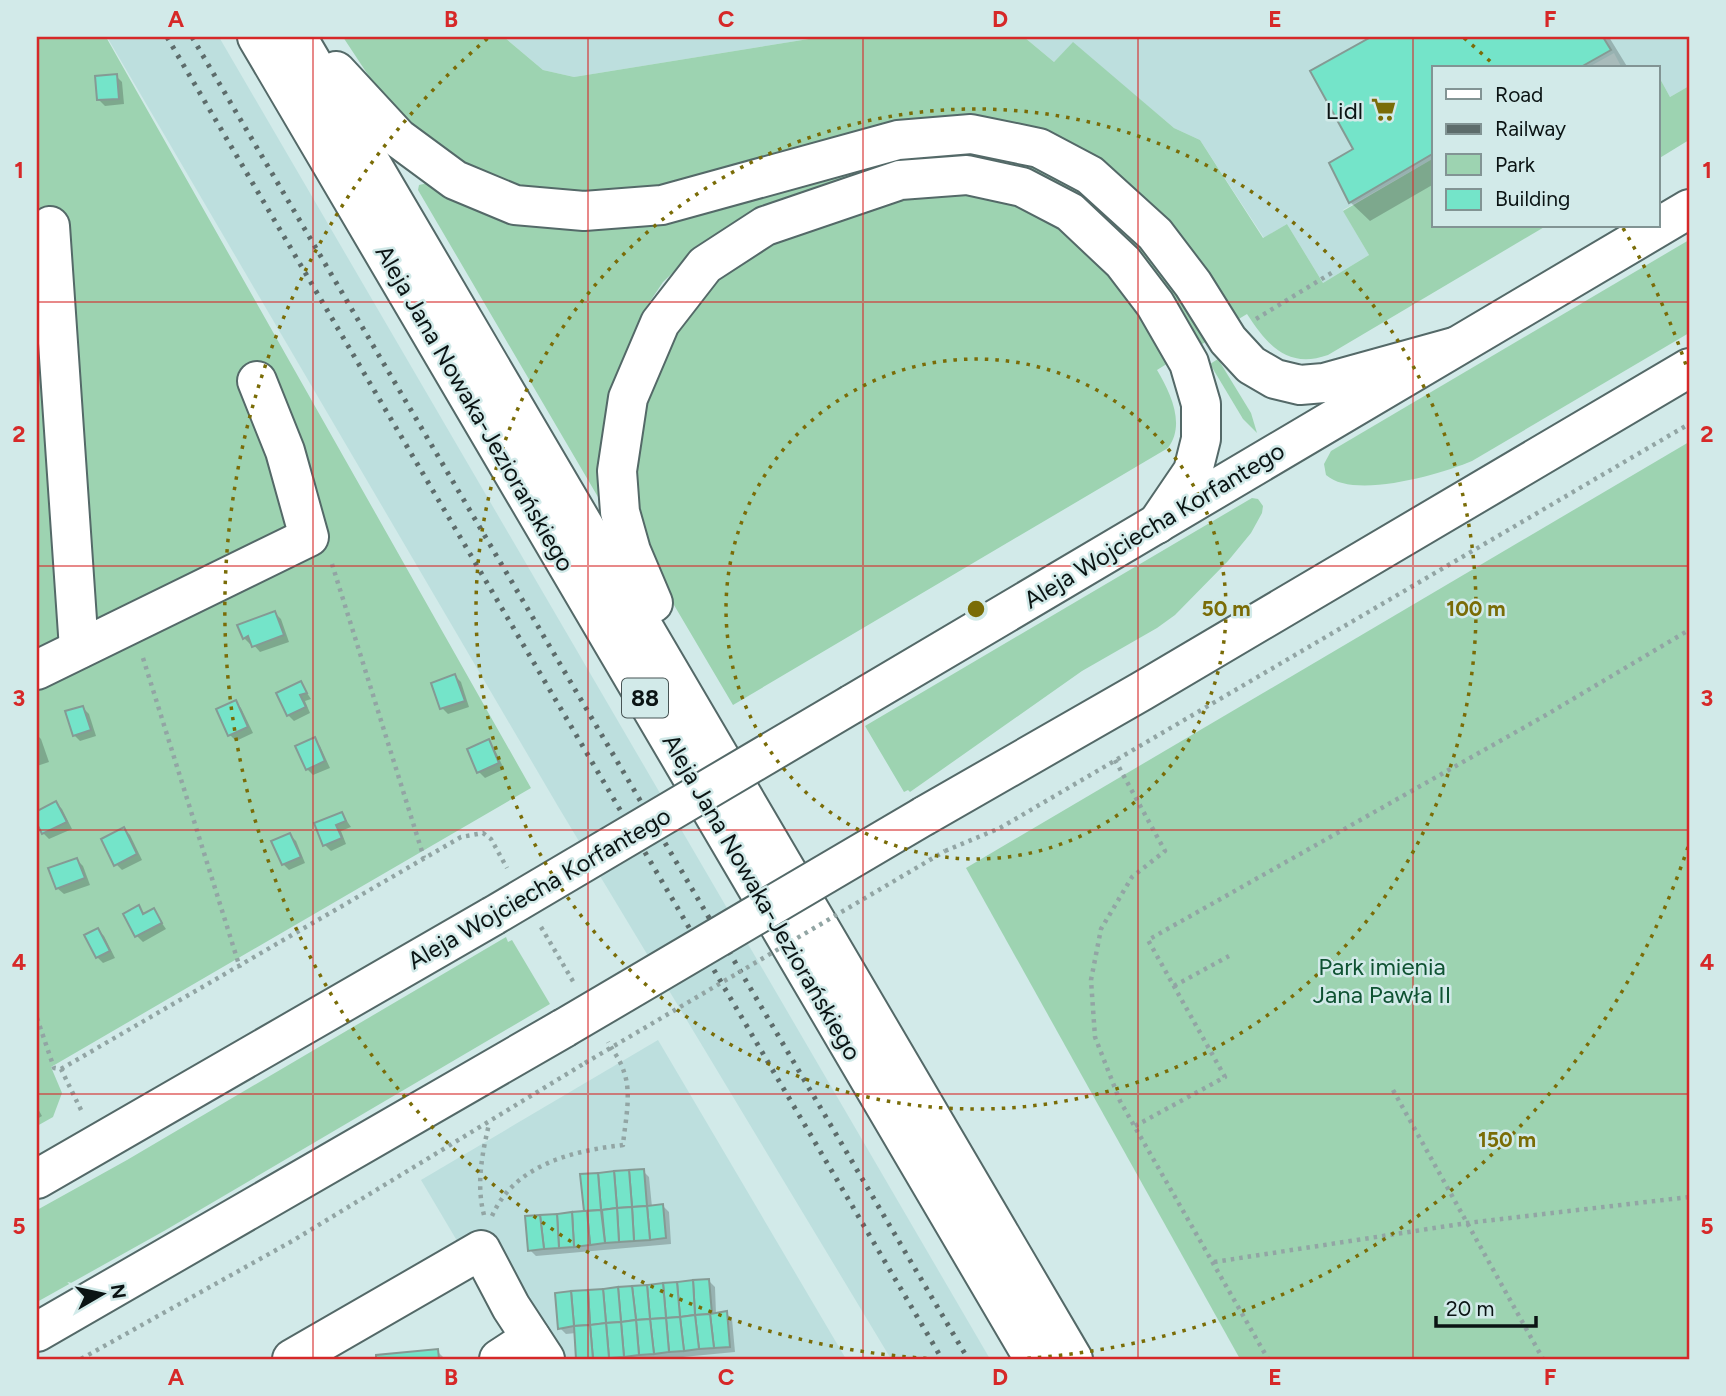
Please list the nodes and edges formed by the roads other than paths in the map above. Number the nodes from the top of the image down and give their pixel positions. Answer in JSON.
{"nodes":[{"id":1,"x":257,"y":37,"type":"edge"},
{"id":2,"x":297,"y":37,"type":"edge"},
{"id":3,"x":305,"y":37,"type":"edge"},
{"id":4,"x":1689,"y":209,"type":"edge"},
{"id":5,"x":50,"y":226,"type":"dead end"},
{"id":6,"x":1660,"y":226,"type":"edge"},
{"id":7,"x":1657,"y":228,"type":"edge"},
{"id":8,"x":1454,"y":347,"type":"junction"},
{"id":9,"x":1689,"y":368,"type":"edge"},
{"id":10,"x":257,"y":381,"type":"dead end"},
{"id":11,"x":1157,"y":524,"type":"junction"},
{"id":12,"x":79,"y":649,"type":"junction"},
{"id":13,"x":37,"y":670,"type":"edge"},
{"id":14,"x":706,"y":734,"type":"junction"},
{"id":15,"x":37,"y":1178,"type":"edge"},
{"id":16,"x":37,"y":1332,"type":"edge"},
{"id":17,"x":538,"y":1348,"type":"edge"},
{"id":18,"x":292,"y":1359,"type":"edge"},
{"id":19,"x":499,"y":1359,"type":"edge"},
{"id":20,"x":1034,"y":1359,"type":"edge"},
{"id":21,"x":1073,"y":1359,"type":"edge"}],
"edges":[{"from":1,"to":20,"type":"main road","name":"Aleja Jana Nowaka-Jeziorańskiego","number":"88"},
{"from":2,"to":14,"type":"main road","name":"Aleja Jana Nowaka-Jeziorańskiego","number":"88"},
{"from":3,"to":8,"type":"main road"},
{"from":4,"to":6,"type":"main road","name":"Aleja Wojciecha Korfantego"},
{"from":5,"to":12,"type":"main road"},
{"from":7,"to":8,"type":"main road","name":"Aleja Wojciecha Korfantego"},
{"from":8,"to":11,"type":"main road","name":"Aleja Wojciecha Korfantego"},
{"from":9,"to":16,"type":"main road","bridge":true},
{"from":10,"to":12,"type":"main road"},
{"from":11,"to":14,"type":"main road"},
{"from":11,"to":15,"type":"main road","name":"Aleja Wojciecha Korfantego","bridge":true},
{"from":12,"to":13,"type":"main road"},
{"from":14,"to":21,"type":"main road","name":"Aleja Jana Nowaka-Jeziorańskiego","number":"88"},
{"from":17,"to":18,"type":"main road"},
{"from":17,"to":19,"type":"main road"}]}
